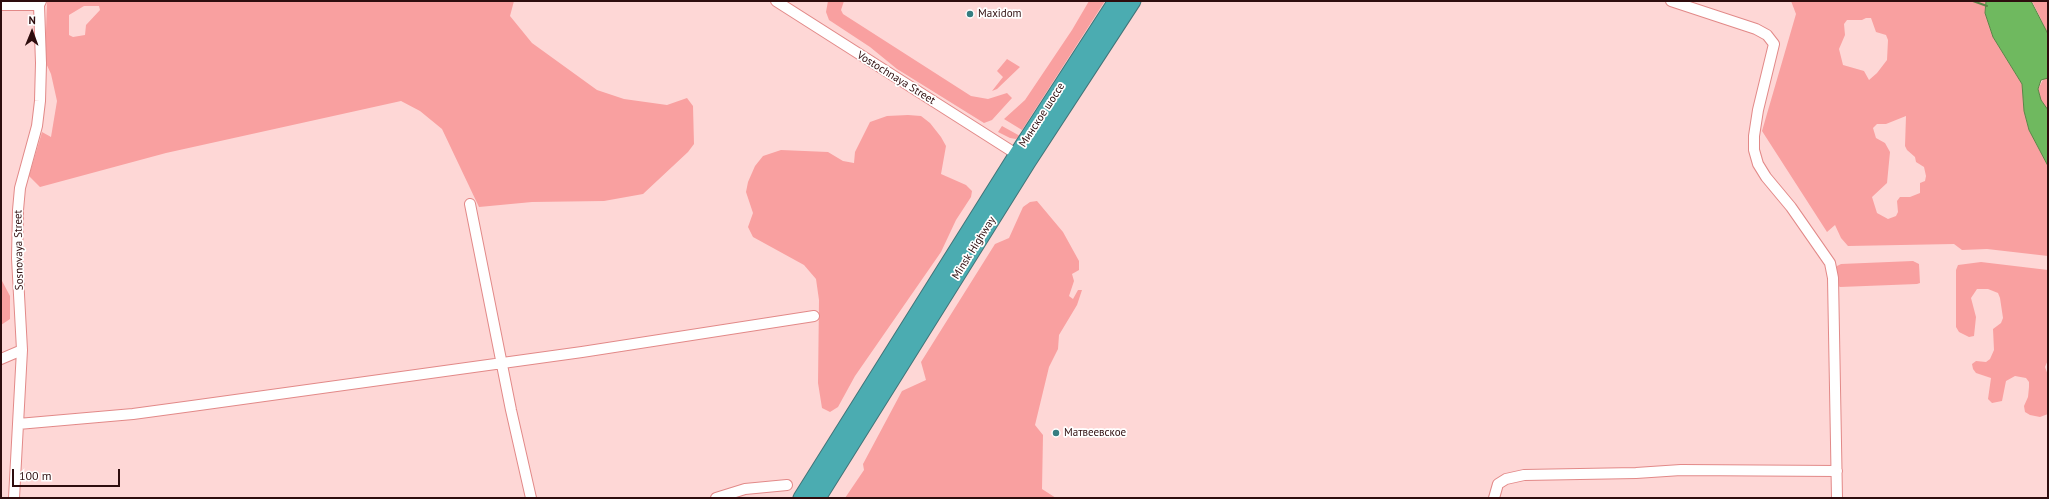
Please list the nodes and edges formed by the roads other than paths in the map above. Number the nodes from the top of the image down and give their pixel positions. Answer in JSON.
{"nodes":[{"id":1,"x":776,"y":1,"type":"edge"},
{"id":2,"x":1116,"y":1,"type":"edge"},
{"id":3,"x":1133,"y":1,"type":"edge"},
{"id":4,"x":1671,"y":1,"type":"edge"},
{"id":5,"x":40,"y":3,"type":"edge"},
{"id":6,"x":1,"y":5,"type":"edge"},
{"id":7,"x":1023,"y":158,"type":"junction"},
{"id":8,"x":470,"y":204,"type":"dead end"},
{"id":9,"x":814,"y":316,"type":"dead end"},
{"id":10,"x":22,"y":350,"type":"junction"},
{"id":11,"x":1,"y":359,"type":"edge"},
{"id":12,"x":503,"y":363,"type":"junction"},
{"id":13,"x":18,"y":424,"type":"junction"},
{"id":14,"x":1837,"y":471,"type":"junction"},
{"id":15,"x":787,"y":485,"type":"dead end"},
{"id":16,"x":14,"y":498,"type":"edge"},
{"id":17,"x":531,"y":498,"type":"edge"},
{"id":18,"x":716,"y":498,"type":"edge"},
{"id":19,"x":801,"y":498,"type":"edge"},
{"id":20,"x":818,"y":498,"type":"edge"},
{"id":21,"x":1494,"y":498,"type":"edge"},
{"id":22,"x":1837,"y":498,"type":"edge"}],
"edges":[{"from":1,"to":7,"type":"street","name":"Vostochnaya Street"},
{"from":2,"to":7,"type":"highway","name":"Minsk Highway"},
{"from":3,"to":7,"type":"highway","name":"Minsk Highway"},
{"from":4,"to":14,"type":"street"},
{"from":5,"to":6,"type":"street"},
{"from":5,"to":10,"type":"street","name":"Sosnovaya Street"},
{"from":7,"to":19,"type":"highway","name":"Minsk Highway"},
{"from":7,"to":20,"type":"highway","name":"Minsk Highway"},
{"from":8,"to":12,"type":"street"},
{"from":9,"to":12,"type":"street"},
{"from":10,"to":11,"type":"street"},
{"from":10,"to":13,"type":"street","name":"Sosnovaya Street"},
{"from":12,"to":13,"type":"street"},
{"from":12,"to":17,"type":"street"},
{"from":13,"to":16,"type":"street","name":"Sosnovaya Street"},
{"from":14,"to":21,"type":"street"},
{"from":14,"to":22,"type":"street"},
{"from":15,"to":18,"type":"street"}]}
